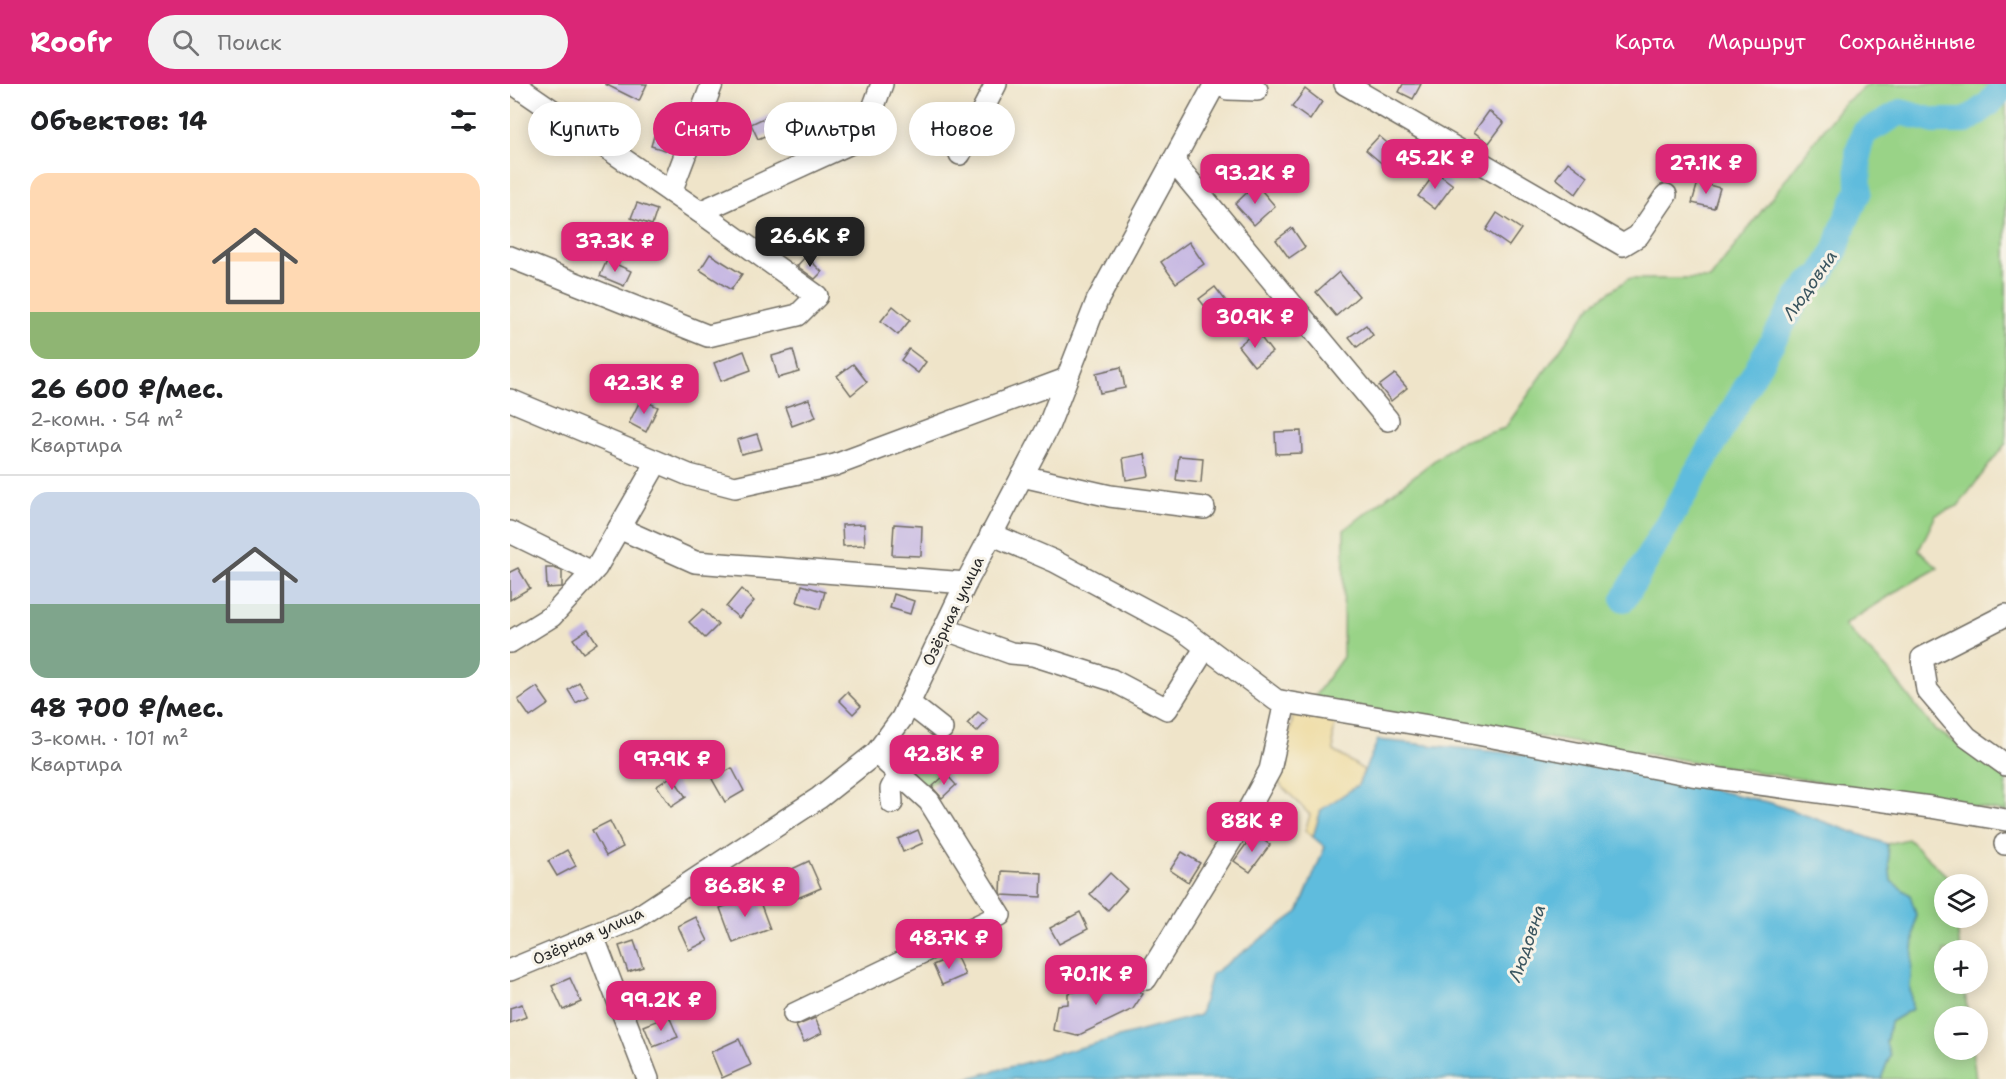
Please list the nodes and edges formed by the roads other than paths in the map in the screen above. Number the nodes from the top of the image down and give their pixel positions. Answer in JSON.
{"nodes":[{"id":1,"x":514,"y":84,"type":"edge"},
{"id":2,"x":712,"y":84,"type":"edge"},
{"id":3,"x":882,"y":84,"type":"edge"},
{"id":4,"x":996,"y":84,"type":"edge"},
{"id":5,"x":1345,"y":84,"type":"edge"},
{"id":6,"x":1223,"y":89,"type":"edge"},
{"id":7,"x":1257,"y":90,"type":"dead end"},
{"id":8,"x":987,"y":102,"type":"edge"},
{"id":9,"x":1173,"y":161,"type":"junction"},
{"id":10,"x":671,"y":192,"type":"junction"},
{"id":11,"x":1666,"y":195,"type":"dead end"},
{"id":12,"x":700,"y":212,"type":"junction"},
{"id":13,"x":510,"y":256,"type":"edge"},
{"id":14,"x":1066,"y":380,"type":"junction"},
{"id":15,"x":510,"y":400,"type":"edge"},
{"id":16,"x":1388,"y":420,"type":"dead end"},
{"id":17,"x":657,"y":462,"type":"junction"},
{"id":18,"x":1022,"y":476,"type":"junction"},
{"id":19,"x":1204,"y":508,"type":"dead end"},
{"id":20,"x":619,"y":528,"type":"junction"},
{"id":21,"x":510,"y":532,"type":"edge"},
{"id":22,"x":981,"y":540,"type":"junction"},
{"id":23,"x":592,"y":572,"type":"junction"},
{"id":24,"x":966,"y":583,"type":"junction"},
{"id":25,"x":2006,"y":615,"type":"edge"},
{"id":26,"x":937,"y":632,"type":"junction"},
{"id":27,"x":510,"y":642,"type":"edge"},
{"id":28,"x":1206,"y":647,"type":"junction"},
{"id":29,"x":911,"y":688,"type":"junction"},
{"id":30,"x":1285,"y":702,"type":"junction"},
{"id":31,"x":942,"y":729,"type":"dead end"},
{"id":32,"x":876,"y":753,"type":"junction"},
{"id":33,"x":2006,"y":765,"type":"edge"},
{"id":34,"x":899,"y":774,"type":"junction"},
{"id":35,"x":892,"y":803,"type":"dead end"},
{"id":36,"x":2006,"y":820,"type":"edge"},
{"id":37,"x":593,"y":936,"type":"junction"},
{"id":38,"x":510,"y":970,"type":"edge"},
{"id":39,"x":1146,"y":979,"type":"dead end"},
{"id":40,"x":794,"y":1014,"type":"dead end"},
{"id":41,"x":648,"y":1079,"type":"edge"}],
"edges":[{"from":1,"to":10,"type":"street"},
{"from":2,"to":10,"type":"street"},
{"from":3,"to":12,"type":"street"},
{"from":4,"to":8,"type":"street"},
{"from":5,"to":11,"type":"street"},
{"from":6,"to":7,"type":"street"},
{"from":6,"to":9,"type":"street","name":"Озёрная улица"},
{"from":9,"to":14,"type":"street","name":"Озёрная улица"},
{"from":9,"to":16,"type":"street"},
{"from":10,"to":12,"type":"street"},
{"from":12,"to":13,"type":"street"},
{"from":14,"to":17,"type":"street"},
{"from":14,"to":18,"type":"street","name":"Озёрная улица"},
{"from":15,"to":17,"type":"street"},
{"from":17,"to":20,"type":"street"},
{"from":18,"to":19,"type":"street"},
{"from":18,"to":22,"type":"street","name":"Озёрная улица"},
{"from":20,"to":23,"type":"street"},
{"from":20,"to":24,"type":"street"},
{"from":21,"to":23,"type":"street"},
{"from":22,"to":24,"type":"street","name":"Озёрная улица"},
{"from":22,"to":28,"type":"street"},
{"from":23,"to":27,"type":"street"},
{"from":24,"to":26,"type":"street","name":"Озёрная улица"},
{"from":25,"to":33,"type":"street"},
{"from":26,"to":28,"type":"street"},
{"from":26,"to":29,"type":"street","name":"Озёрная улица"},
{"from":28,"to":30,"type":"street"},
{"from":29,"to":31,"type":"street"},
{"from":29,"to":32,"type":"street","name":"Озёрная улица"},
{"from":30,"to":36,"type":"street"},
{"from":30,"to":39,"type":"street"},
{"from":32,"to":34,"type":"street"},
{"from":32,"to":37,"type":"street","name":"Озёрная улица"},
{"from":34,"to":35,"type":"street"},
{"from":34,"to":40,"type":"street"},
{"from":37,"to":38,"type":"street","name":"Озёрная улица"},
{"from":37,"to":41,"type":"street"}]}
